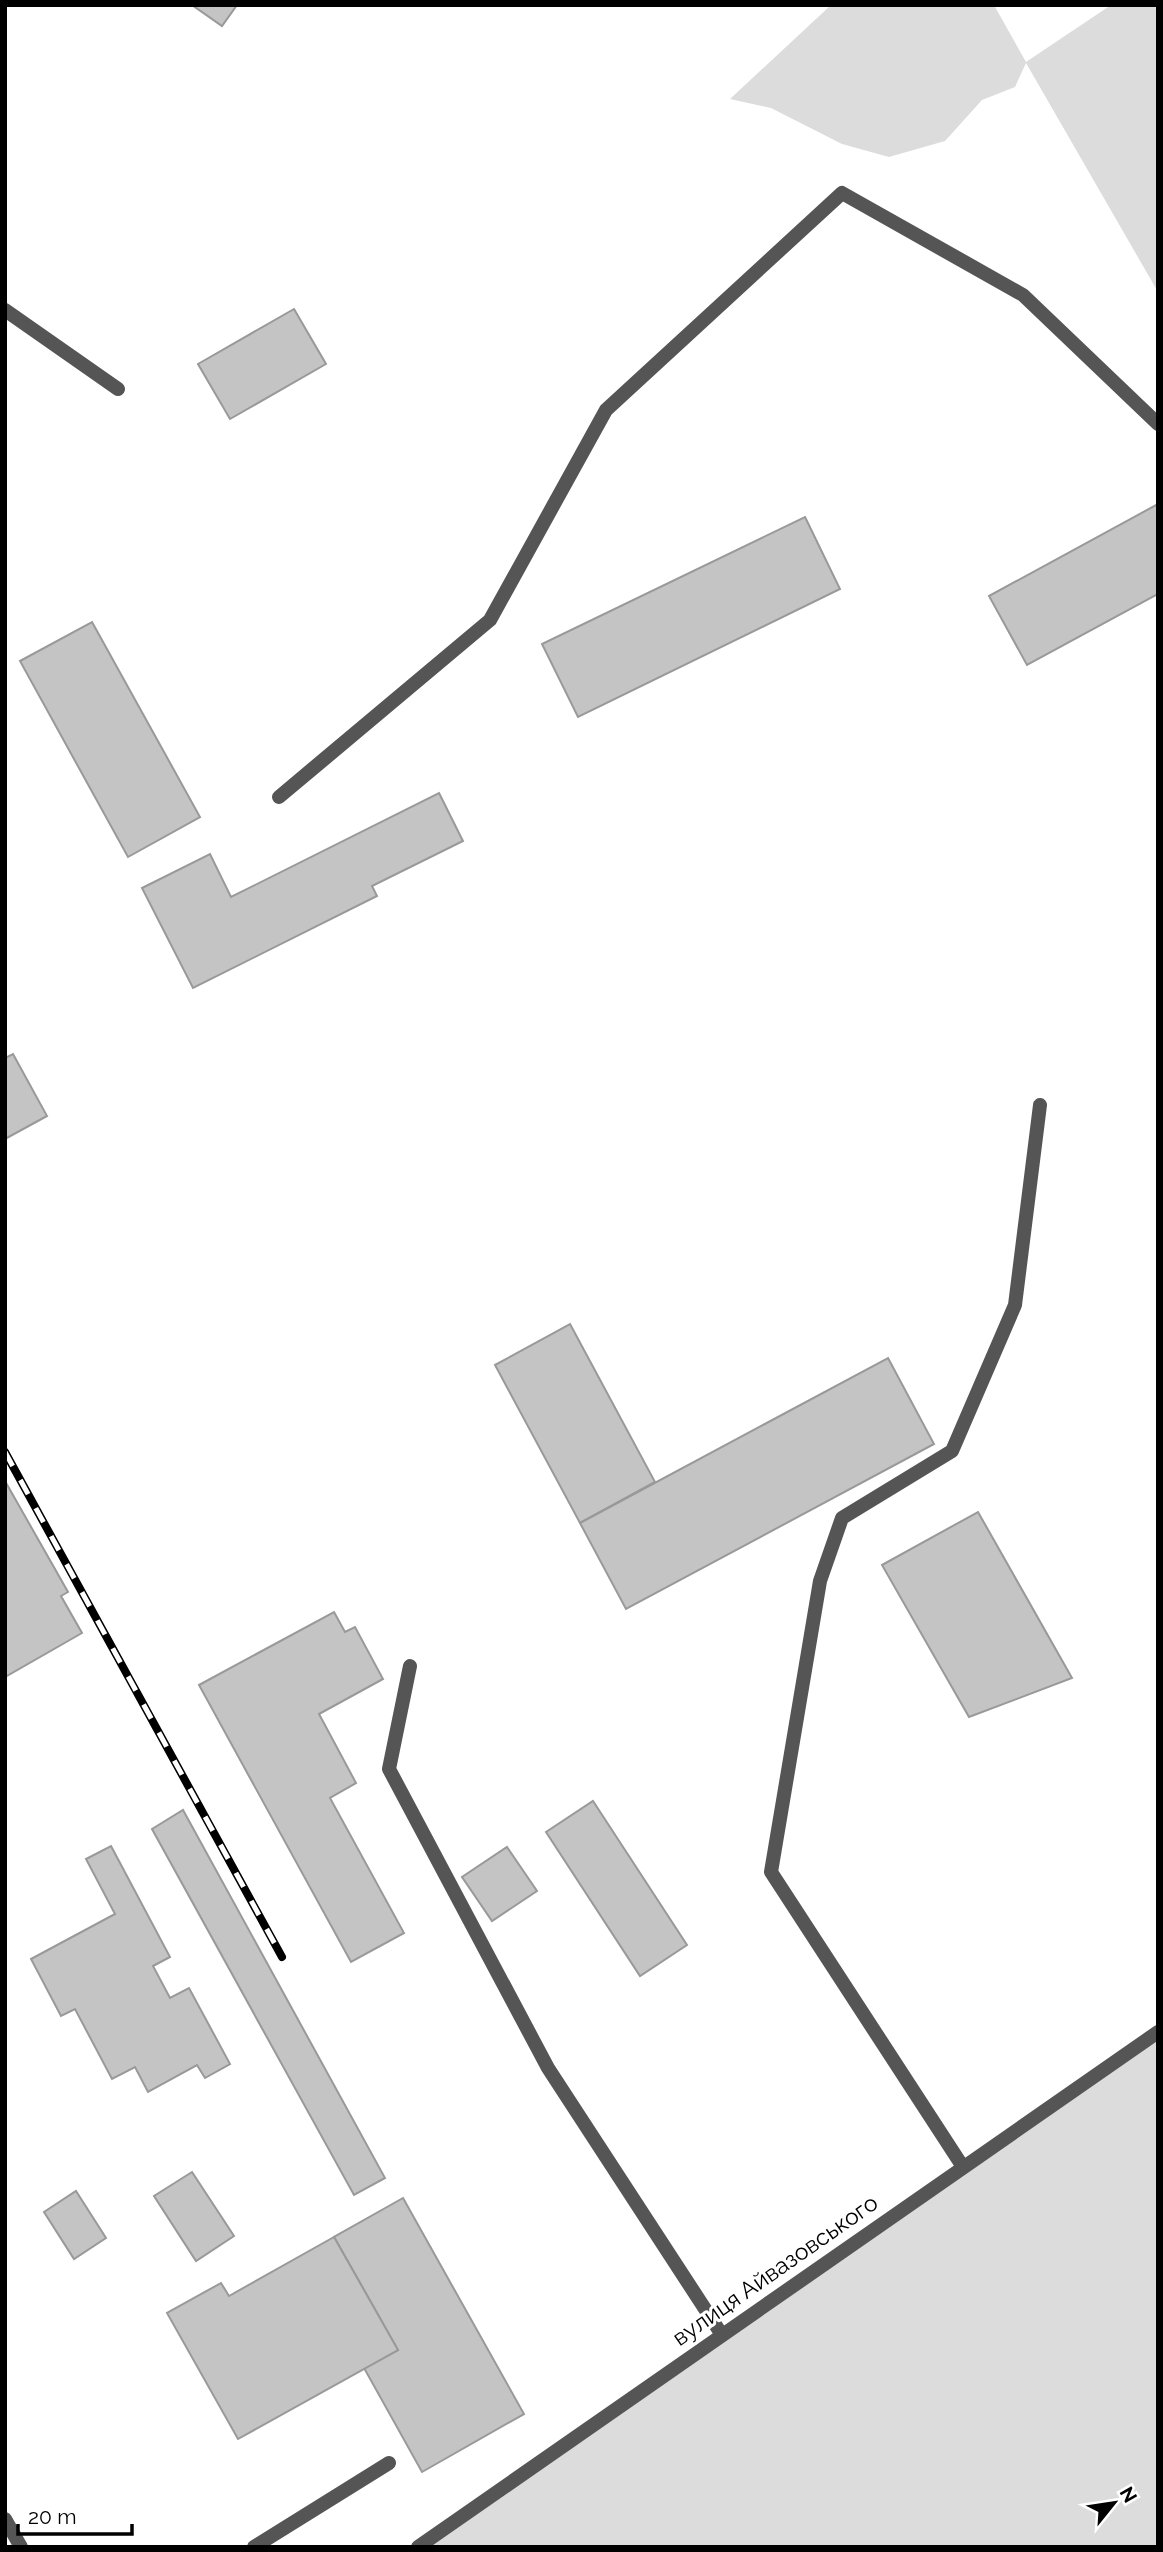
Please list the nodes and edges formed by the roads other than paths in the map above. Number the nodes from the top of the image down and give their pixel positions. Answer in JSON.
{"nodes":[{"id":1,"x":5,"y":310,"type":"edge"},
{"id":2,"x":118,"y":389,"type":"dead end"},
{"id":3,"x":1158,"y":424,"type":"edge"},
{"id":4,"x":279,"y":797,"type":"dead end"},
{"id":5,"x":1040,"y":1105,"type":"dead end"},
{"id":6,"x":411,"y":1666,"type":"dead end"},
{"id":7,"x":1158,"y":2032,"type":"edge"},
{"id":8,"x":963,"y":2167,"type":"junction"},
{"id":9,"x":722,"y":2335,"type":"junction"},
{"id":10,"x":389,"y":2463,"type":"dead end"},
{"id":11,"x":5,"y":2519,"type":"edge"},
{"id":12,"x":21,"y":2547,"type":"edge"},
{"id":13,"x":254,"y":2547,"type":"edge"},
{"id":14,"x":418,"y":2547,"type":"edge"}],
"edges":[{"from":1,"to":2,"type":"lane"},
{"from":3,"to":4,"type":"lane"},
{"from":5,"to":8,"type":"lane"},
{"from":6,"to":9,"type":"lane"},
{"from":7,"to":8,"type":"lane","name":"вулиця Айвазовського"},
{"from":8,"to":9,"type":"lane","name":"вулиця Айвазовського"},
{"from":9,"to":14,"type":"lane","name":"вулиця Айвазовського"},
{"from":10,"to":13,"type":"lane"},
{"from":11,"to":12,"type":"lane"}]}
